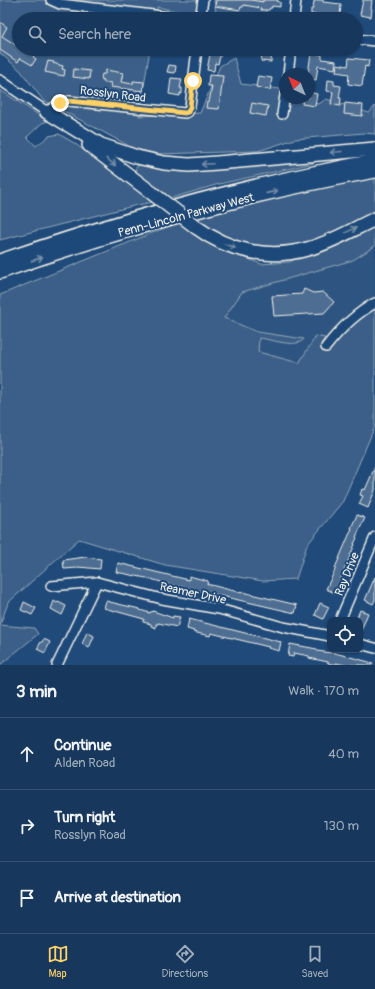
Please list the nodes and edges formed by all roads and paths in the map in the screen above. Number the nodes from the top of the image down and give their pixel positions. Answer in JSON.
{"nodes":[{"id":1,"x":51,"y":0,"type":"edge"},
{"id":2,"x":203,"y":0,"type":"edge"},
{"id":3,"x":296,"y":0,"type":"edge"},
{"id":4,"x":128,"y":12,"type":"edge"},
{"id":5,"x":201,"y":12,"type":"edge"},
{"id":6,"x":295,"y":12,"type":"edge"},
{"id":7,"x":363,"y":40,"type":"edge"},
{"id":8,"x":375,"y":41,"type":"edge"},
{"id":9,"x":196,"y":56,"type":"edge"},
{"id":10,"x":289,"y":56,"type":"edge"},
{"id":11,"x":288,"y":68,"type":"edge"},
{"id":12,"x":0,"y":80,"type":"edge"},
{"id":13,"x":284,"y":104,"type":"edge"},
{"id":14,"x":47,"y":112,"type":"junction"},
{"id":15,"x":282,"y":114,"type":"dead end"},
{"id":16,"x":375,"y":149,"type":"edge"},
{"id":17,"x":137,"y":157,"type":"junction"},
{"id":18,"x":375,"y":161,"type":"edge"},
{"id":19,"x":375,"y":171,"type":"edge"},
{"id":20,"x":128,"y":175,"type":"junction"},
{"id":21,"x":375,"y":219,"type":"edge"},
{"id":22,"x":81,"y":234,"type":"junction"},
{"id":23,"x":0,"y":254,"type":"edge"},
{"id":24,"x":0,"y":261,"type":"edge"},
{"id":25,"x":0,"y":272,"type":"edge"},
{"id":26,"x":375,"y":303,"type":"edge"},
{"id":27,"x":326,"y":347,"type":"dead end"},
{"id":28,"x":375,"y":537,"type":"edge"},
{"id":29,"x":97,"y":582,"type":"junction"},
{"id":30,"x":51,"y":586,"type":"dead end"},
{"id":31,"x":341,"y":617,"type":"edge"},
{"id":32,"x":327,"y":635,"type":"edge"},
{"id":33,"x":363,"y":645,"type":"edge"},
{"id":34,"x":375,"y":648,"type":"edge"},
{"id":35,"x":57,"y":665,"type":"edge"}],
"edges":[{"from":1,"to":4,"type":"street"},
{"from":2,"to":5,"type":"street"},
{"from":3,"to":6,"type":"street"},
{"from":7,"to":8,"type":"street"},
{"from":9,"to":14,"type":"street","name":"Rosslyn Road"},
{"from":10,"to":11,"type":"street"},
{"from":12,"to":14,"type":"street"},
{"from":13,"to":15,"type":"street"},
{"from":14,"to":17,"type":"highway"},
{"from":14,"to":20,"type":"highway","one_way":true},
{"from":16,"to":17,"type":"highway","one_way":true},
{"from":17,"to":20,"type":"highway"},
{"from":18,"to":22,"type":"highway","name":"Penn-Lincoln Parkway West"},
{"from":25,"to":19,"type":"highway","name":"Penn-Lincoln Parkway West","one_way":true},
{"from":20,"to":21,"type":"highway","one_way":true,"bridge":true},
{"from":22,"to":23,"type":"highway"},
{"from":22,"to":24,"type":"highway","name":"Penn-Lincoln Parkway West"},
{"from":26,"to":27,"type":"street"},
{"from":28,"to":31,"type":"street","name":"Ray Drive"},
{"from":29,"to":30,"type":"street","name":"Reamer Drive"},
{"from":29,"to":32,"type":"street","name":"Reamer Drive"},
{"from":29,"to":35,"type":"street"},
{"from":33,"to":34,"type":"street"}]}
